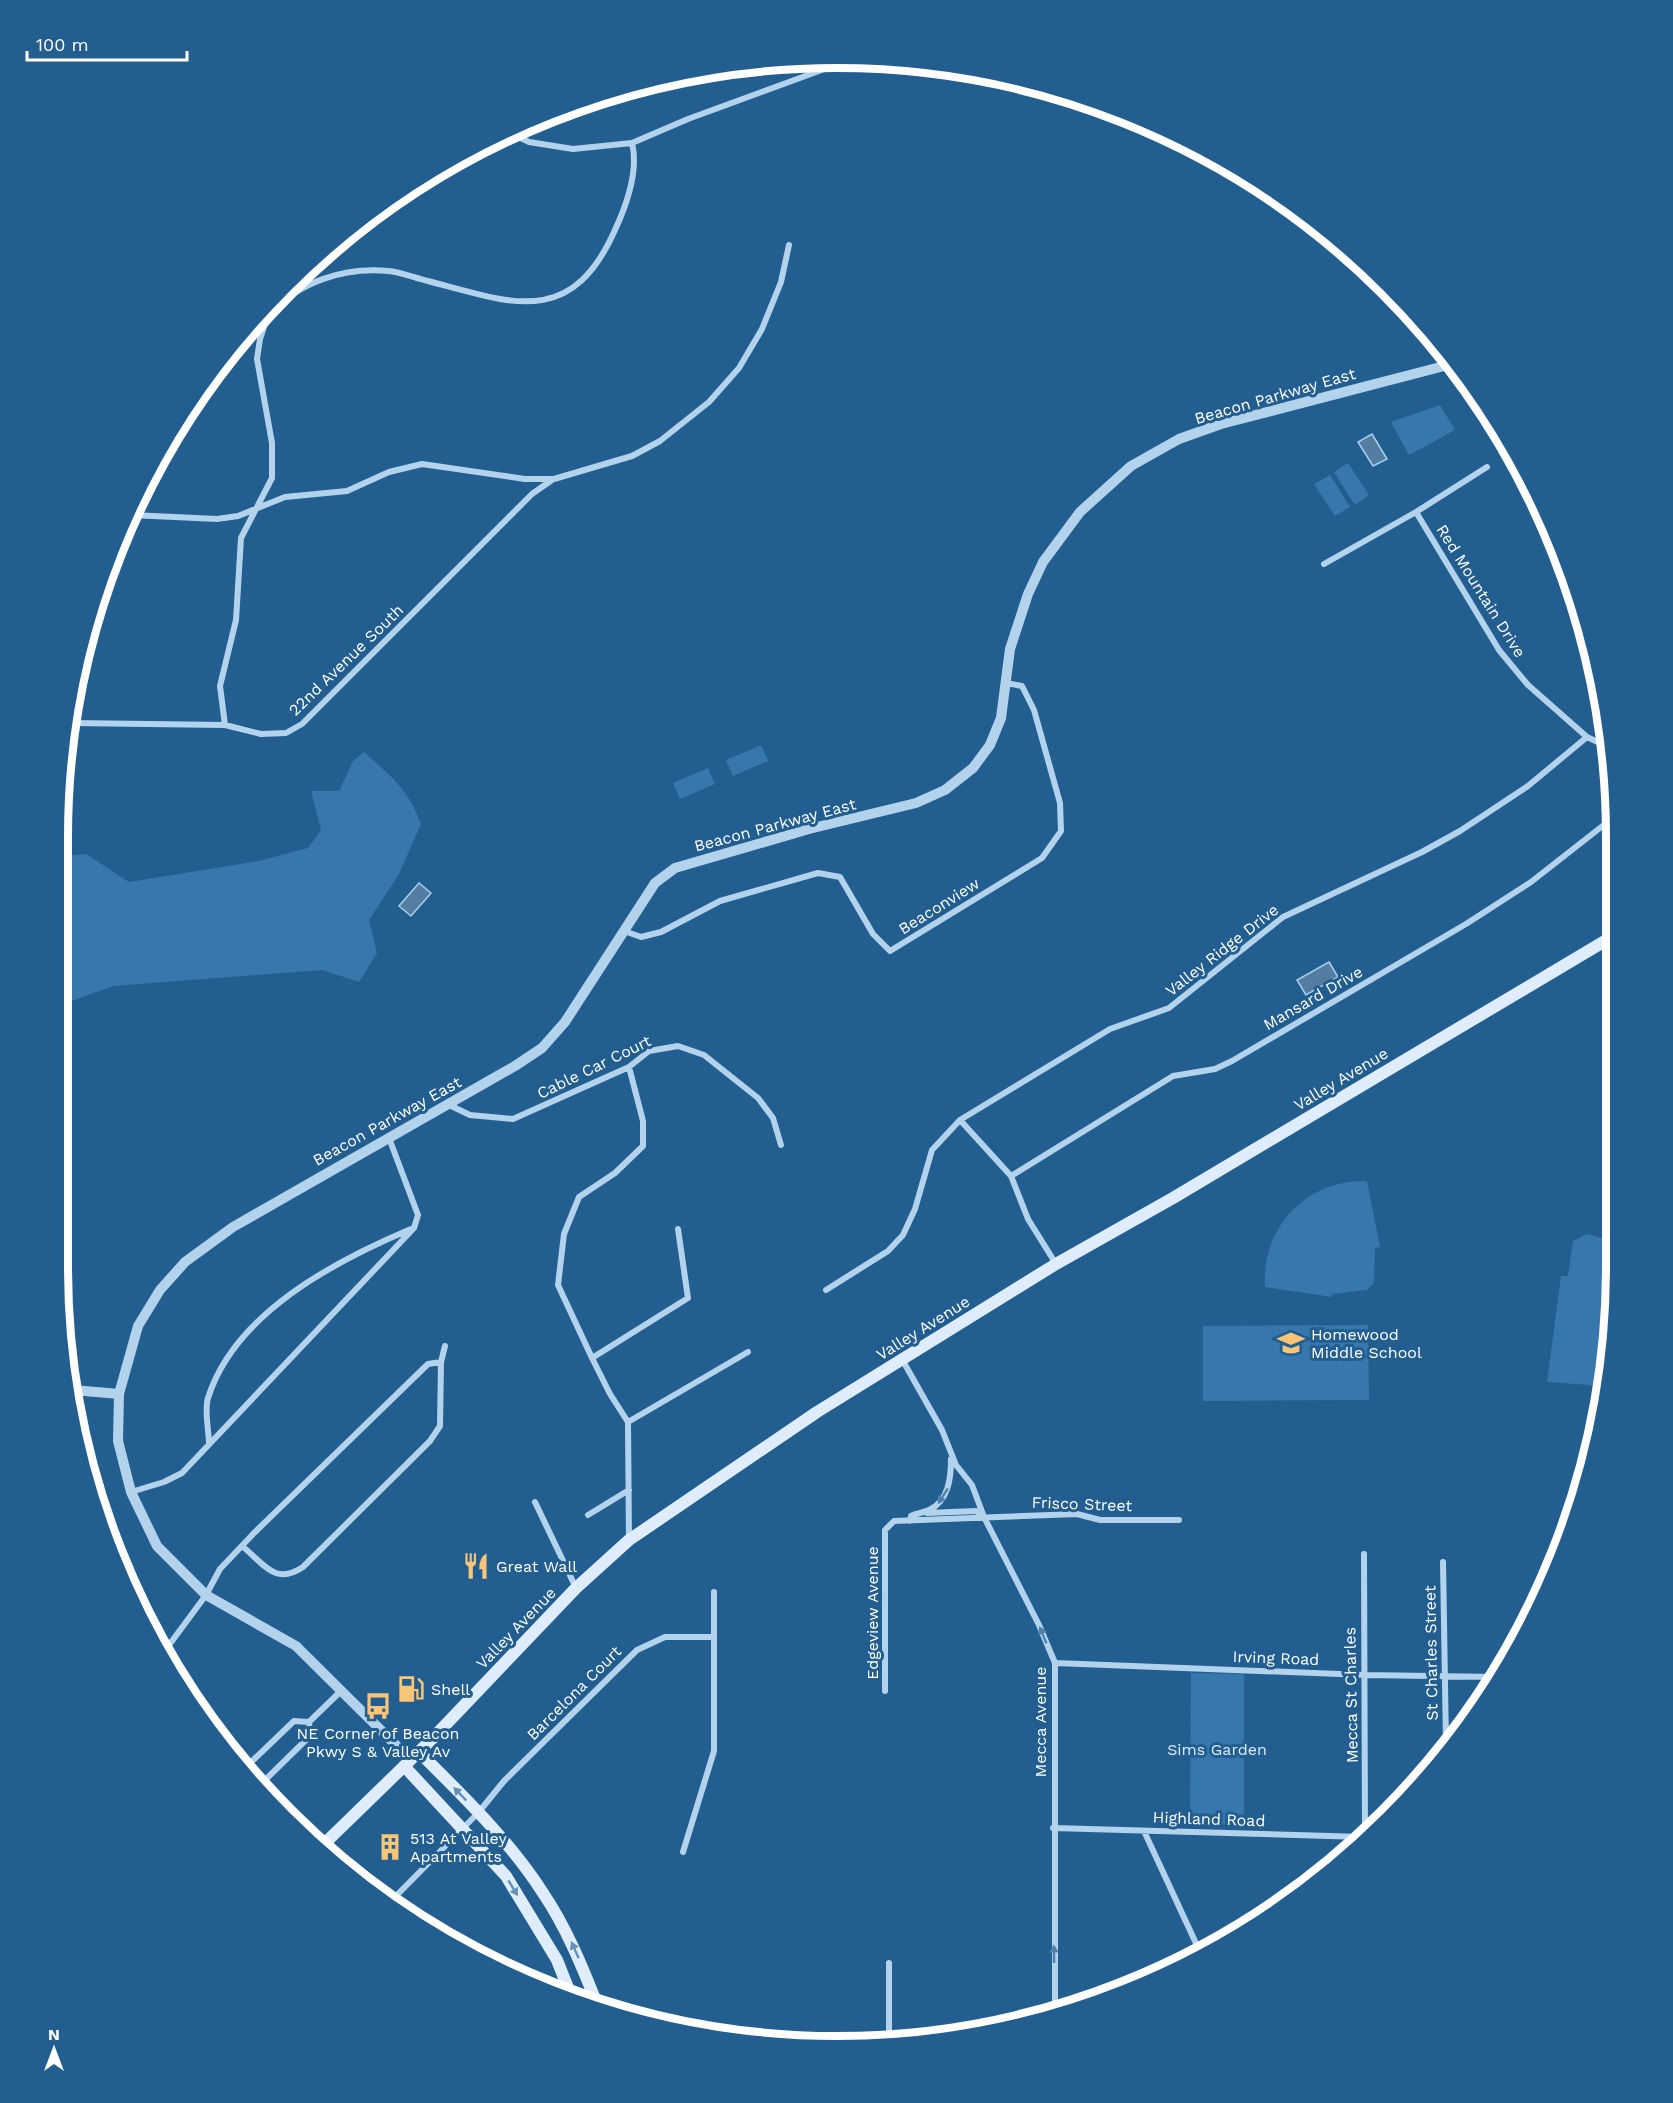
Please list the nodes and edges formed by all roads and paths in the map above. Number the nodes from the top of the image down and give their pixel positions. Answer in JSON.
{"nodes":[{"id":1,"x":827,"y":68,"type":"edge"},
{"id":2,"x":518,"y":137,"type":"edge"},
{"id":3,"x":632,"y":143,"type":"junction"},
{"id":4,"x":789,"y":245,"type":"dead end"},
{"id":5,"x":283,"y":303,"type":"edge"},
{"id":6,"x":266,"y":321,"type":"edge"},
{"id":7,"x":1445,"y":365,"type":"edge"},
{"id":8,"x":1487,"y":467,"type":"dead end"},
{"id":9,"x":554,"y":479,"type":"junction"},
{"id":10,"x":256,"y":509,"type":"junction"},
{"id":11,"x":1416,"y":512,"type":"junction"},
{"id":12,"x":138,"y":515,"type":"edge"},
{"id":13,"x":1324,"y":564,"type":"dead end"},
{"id":14,"x":1006,"y":683,"type":"junction"},
{"id":15,"x":76,"y":723,"type":"edge"},
{"id":16,"x":225,"y":725,"type":"junction"},
{"id":17,"x":1587,"y":737,"type":"junction"},
{"id":18,"x":1600,"y":743,"type":"edge"},
{"id":19,"x":1606,"y":824,"type":"edge"},
{"id":20,"x":624,"y":931,"type":"junction"},
{"id":21,"x":1606,"y":940,"type":"edge"},
{"id":22,"x":629,"y":1067,"type":"junction"},
{"id":23,"x":447,"y":1104,"type":"junction"},
{"id":24,"x":960,"y":1120,"type":"junction"},
{"id":25,"x":388,"y":1136,"type":"junction"},
{"id":26,"x":781,"y":1146,"type":"dead end"},
{"id":27,"x":1011,"y":1176,"type":"junction"},
{"id":28,"x":414,"y":1228,"type":"junction"},
{"id":29,"x":678,"y":1229,"type":"dead end"},
{"id":30,"x":1056,"y":1264,"type":"junction"},
{"id":31,"x":826,"y":1290,"type":"dead end"},
{"id":32,"x":445,"y":1346,"type":"dead end"},
{"id":33,"x":748,"y":1352,"type":"dead end"},
{"id":34,"x":592,"y":1358,"type":"junction"},
{"id":35,"x":903,"y":1360,"type":"junction"},
{"id":36,"x":441,"y":1362,"type":"junction"},
{"id":37,"x":78,"y":1390,"type":"edge"},
{"id":38,"x":119,"y":1394,"type":"junction"},
{"id":39,"x":628,"y":1422,"type":"junction"},
{"id":40,"x":209,"y":1444,"type":"junction"},
{"id":41,"x":951,"y":1454,"type":"junction"},
{"id":42,"x":628,"y":1490,"type":"junction"},
{"id":43,"x":130,"y":1492,"type":"junction"},
{"id":44,"x":535,"y":1502,"type":"dead end"},
{"id":45,"x":915,"y":1514,"type":"junction"},
{"id":46,"x":588,"y":1515,"type":"dead end"},
{"id":47,"x":984,"y":1517,"type":"junction"},
{"id":48,"x":1179,"y":1520,"type":"dead end"},
{"id":49,"x":910,"y":1521,"type":"junction"},
{"id":50,"x":629,"y":1540,"type":"junction"},
{"id":51,"x":242,"y":1546,"type":"junction"},
{"id":52,"x":1364,"y":1554,"type":"dead end"},
{"id":53,"x":1443,"y":1562,"type":"dead end"},
{"id":54,"x":576,"y":1588,"type":"junction"},
{"id":55,"x":714,"y":1592,"type":"dead end"},
{"id":56,"x":206,"y":1595,"type":"junction"},
{"id":57,"x":713,"y":1637,"type":"junction"},
{"id":58,"x":168,"y":1646,"type":"edge"},
{"id":59,"x":1054,"y":1664,"type":"junction"},
{"id":60,"x":1365,"y":1675,"type":"junction"},
{"id":61,"x":1446,"y":1676,"type":"junction"},
{"id":62,"x":1486,"y":1677,"type":"edge"},
{"id":63,"x":342,"y":1689,"type":"junction"},
{"id":64,"x":885,"y":1691,"type":"dead end"},
{"id":65,"x":309,"y":1722,"type":"junction"},
{"id":66,"x":1446,"y":1736,"type":"edge"},
{"id":67,"x":412,"y":1759,"type":"junction"},
{"id":68,"x":250,"y":1764,"type":"edge"},
{"id":69,"x":264,"y":1781,"type":"edge"},
{"id":70,"x":478,"y":1813,"type":"junction"},
{"id":71,"x":1365,"y":1825,"type":"edge"},
{"id":72,"x":463,"y":1828,"type":"junction"},
{"id":73,"x":1053,"y":1828,"type":"junction"},
{"id":74,"x":1144,"y":1831,"type":"junction"},
{"id":75,"x":1354,"y":1836,"type":"edge"},
{"id":76,"x":326,"y":1842,"type":"edge"},
{"id":77,"x":683,"y":1852,"type":"dead end"},
{"id":78,"x":395,"y":1896,"type":"edge"},
{"id":79,"x":1197,"y":1945,"type":"edge"},
{"id":80,"x":889,"y":1964,"type":"dead end"},
{"id":81,"x":568,"y":1987,"type":"edge"},
{"id":82,"x":594,"y":1996,"type":"edge"},
{"id":83,"x":1055,"y":2003,"type":"edge"},
{"id":84,"x":889,"y":2034,"type":"edge"}],
"edges":[{"from":1,"to":3,"type":"street"},
{"from":2,"to":3,"type":"street"},
{"from":3,"to":5,"type":"street"},
{"from":4,"to":9,"type":"street"},
{"from":6,"to":10,"type":"street"},
{"from":7,"to":14,"type":"street","name":"Beacon Parkway East"},
{"from":8,"to":11,"type":"street"},
{"from":9,"to":10,"type":"street"},
{"from":9,"to":16,"type":"street","name":"22nd Avenue South"},
{"from":10,"to":12,"type":"street"},
{"from":10,"to":16,"type":"street"},
{"from":11,"to":13,"type":"street"},
{"from":11,"to":17,"type":"street","name":"Red Mountain Drive"},
{"from":14,"to":20,"type":"street","name":"Beacon Parkway East"},
{"from":14,"to":20,"type":"street","name":"Beaconview"},
{"from":15,"to":16,"type":"street","name":"22nd Avenue South"},
{"from":17,"to":18,"type":"street","name":"Red Mountain Drive"},
{"from":17,"to":24,"type":"street","name":"Valley Ridge Drive"},
{"from":19,"to":27,"type":"street","name":"Mansard Drive"},
{"from":20,"to":23,"type":"street","name":"Beacon Parkway East"},
{"from":21,"to":30,"type":"main road","name":"Valley Avenue"},
{"from":22,"to":23,"type":"street","name":"Cable Car Court"},
{"from":22,"to":26,"type":"street","name":"Cable Car Court"},
{"from":22,"to":34,"type":"street"},
{"from":23,"to":25,"type":"street","name":"Beacon Parkway East"},
{"from":24,"to":27,"type":"street"},
{"from":24,"to":31,"type":"street","name":"Valley Ridge Drive"},
{"from":25,"to":28,"type":"street"},
{"from":25,"to":38,"type":"street","name":"Beacon Parkway East"},
{"from":27,"to":30,"type":"street"},
{"from":28,"to":40,"type":"street"},
{"from":28,"to":40,"type":"street"},
{"from":29,"to":34,"type":"street"},
{"from":30,"to":35,"type":"main road","name":"Valley Avenue"},
{"from":32,"to":36,"type":"street"},
{"from":33,"to":39,"type":"street"},
{"from":34,"to":39,"type":"street"},
{"from":35,"to":41,"type":"street","name":"Mecca Avenue"},
{"from":35,"to":50,"type":"main road","name":"Valley Avenue"},
{"from":36,"to":51,"type":"street"},
{"from":36,"to":51,"type":"street"},
{"from":37,"to":38,"type":"street"},
{"from":38,"to":43,"type":"street","name":"Beacon Parkway East"},
{"from":39,"to":42,"type":"street"},
{"from":40,"to":43,"type":"street"},
{"from":41,"to":45,"type":"street","one_way":true},
{"from":41,"to":47,"type":"street","name":"Mecca Avenue"},
{"from":42,"to":46,"type":"street"},
{"from":42,"to":50,"type":"street"},
{"from":43,"to":56,"type":"street","name":"Beacon Parkway East"},
{"from":44,"to":54,"type":"street"},
{"from":45,"to":47,"type":"street"},
{"from":45,"to":49,"type":"street"},
{"from":47,"to":48,"type":"street","name":"Frisco Street"},
{"from":47,"to":49,"type":"street","name":"Edgeview Avenue"},
{"from":59,"to":47,"type":"street","name":"Mecca Avenue","one_way":true},
{"from":49,"to":64,"type":"street","name":"Edgeview Avenue"},
{"from":50,"to":54,"type":"main road","name":"Valley Avenue"},
{"from":51,"to":56,"type":"street"},
{"from":52,"to":60,"type":"street","name":"Mecca St Charles"},
{"from":53,"to":61,"type":"street","name":"St Charles Street"},
{"from":54,"to":67,"type":"main road","name":"Valley Avenue"},
{"from":55,"to":57,"type":"street"},
{"from":56,"to":58,"type":"street"},
{"from":56,"to":63,"type":"street","name":"Beacon Parkway East"},
{"from":57,"to":70,"type":"street","name":"Barcelona Court"},
{"from":57,"to":77,"type":"street"},
{"from":59,"to":60,"type":"street","name":"Irving Road"},
{"from":59,"to":73,"type":"street","name":"Mecca Avenue"},
{"from":60,"to":61,"type":"street","name":"Irving Road"},
{"from":60,"to":71,"type":"street","name":"Mecca St Charles"},
{"from":61,"to":62,"type":"street","name":"Irving Road"},
{"from":61,"to":66,"type":"street","name":"St Charles Street"},
{"from":63,"to":65,"type":"street"},
{"from":63,"to":67,"type":"street","name":"Beacon Parkway East"},
{"from":65,"to":68,"type":"street"},
{"from":65,"to":69,"type":"street"},
{"from":70,"to":67,"type":"main road","one_way":true},
{"from":67,"to":72,"type":"main road"},
{"from":67,"to":76,"type":"main road","name":"Valley Avenue"},
{"from":70,"to":72,"type":"street","name":"Barcelona Court"},
{"from":82,"to":70,"type":"main road","one_way":true},
{"from":72,"to":78,"type":"street","name":"Barcelona Court"},
{"from":72,"to":81,"type":"main road","one_way":true},
{"from":73,"to":74,"type":"street","name":"Highland Road"},
{"from":83,"to":73,"type":"street","name":"Mecca Avenue","one_way":true},
{"from":74,"to":75,"type":"street","name":"Highland Road"},
{"from":74,"to":79,"type":"street"},
{"from":80,"to":84,"type":"street"}]}
